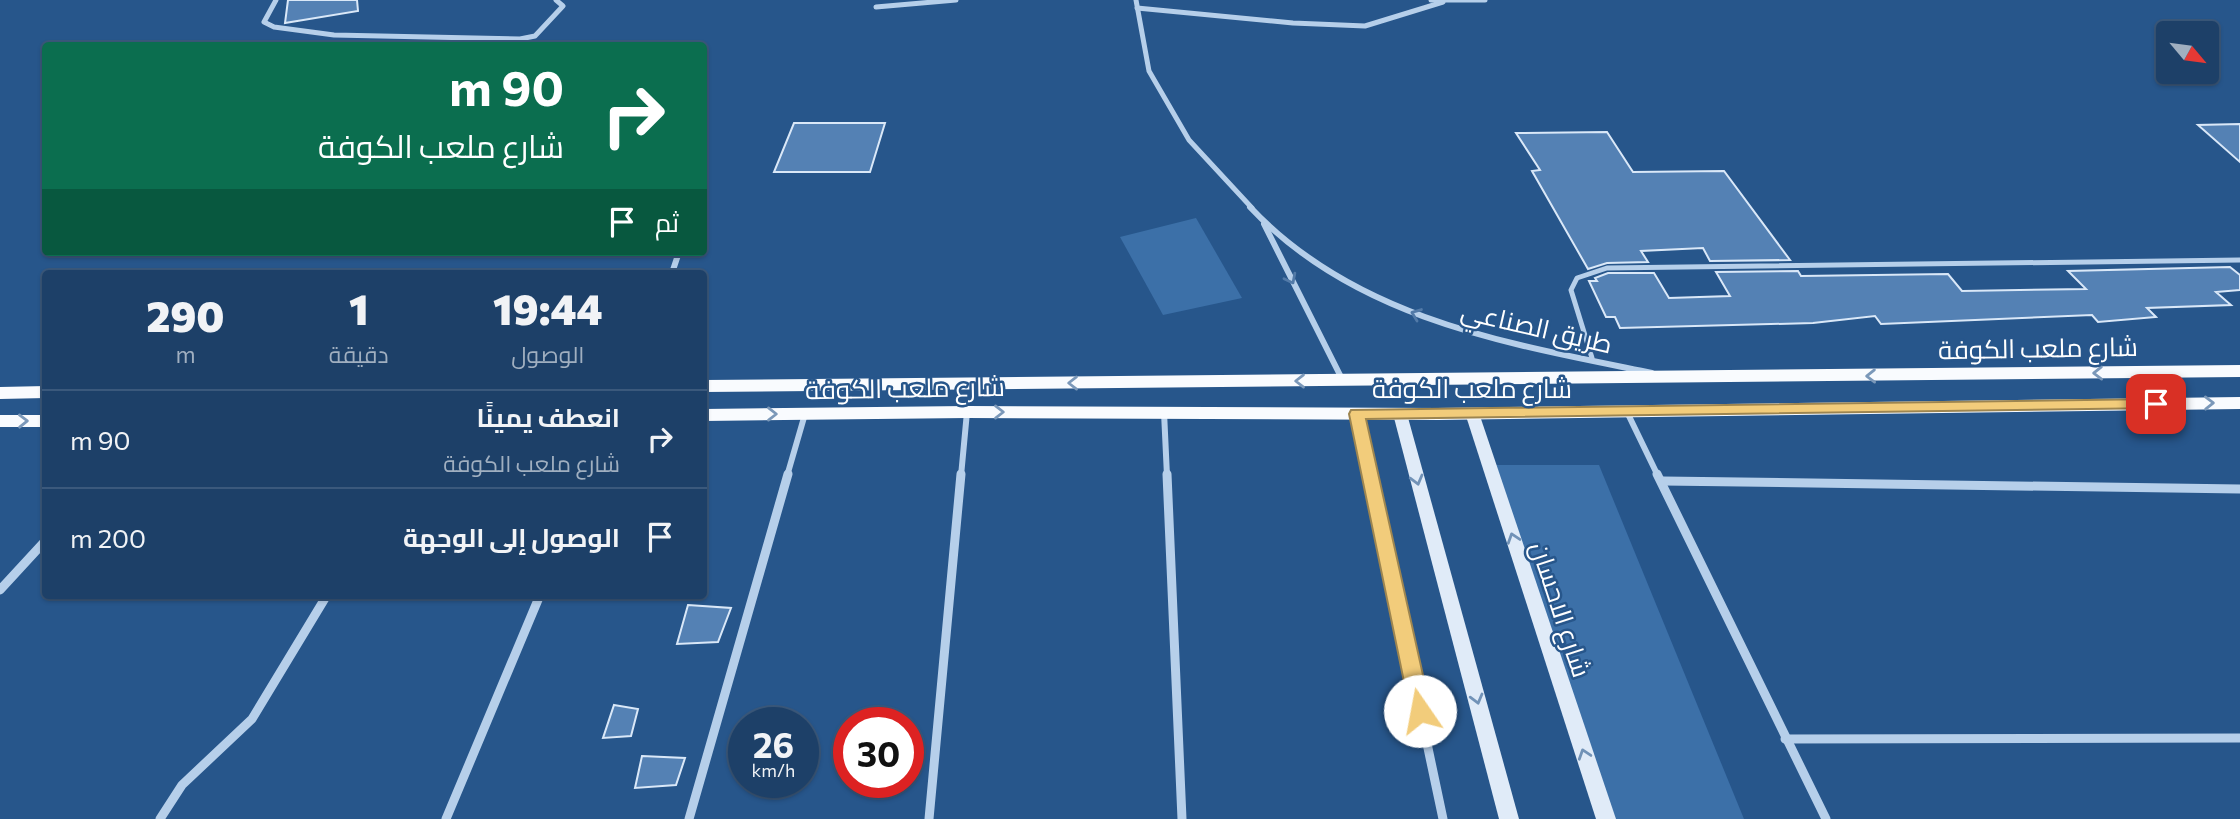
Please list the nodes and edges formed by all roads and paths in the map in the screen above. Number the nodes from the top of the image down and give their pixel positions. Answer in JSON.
{"nodes":[{"id":1,"x":276,"y":0,"type":"edge"},
{"id":2,"x":556,"y":0,"type":"edge"},
{"id":3,"x":956,"y":0,"type":"edge"},
{"id":4,"x":1136,"y":0,"type":"edge"},
{"id":5,"x":1432,"y":0,"type":"edge"},
{"id":6,"x":1485,"y":0,"type":"edge"},
{"id":7,"x":1443,"y":2,"type":"junction"},
{"id":8,"x":876,"y":7,"type":"dead end"},
{"id":9,"x":1137,"y":8,"type":"junction"},
{"id":10,"x":1261,"y":218,"type":"junction"},
{"id":11,"x":2240,"y":260,"type":"edge"},
{"id":12,"x":1592,"y":358,"type":"junction"},
{"id":13,"x":2240,"y":371,"type":"edge"},
{"id":14,"x":1671,"y":378,"type":"junction"},
{"id":15,"x":1343,"y":381,"type":"junction"},
{"id":16,"x":707,"y":386,"type":"edge"},
{"id":17,"x":0,"y":393,"type":"edge"},
{"id":18,"x":42,"y":393,"type":"edge"},
{"id":19,"x":2240,"y":403,"type":"edge"},
{"id":20,"x":967,"y":412,"type":"junction"},
{"id":21,"x":1164,"y":412,"type":"junction"},
{"id":22,"x":1627,"y":412,"type":"junction"},
{"id":23,"x":805,"y":414,"type":"junction"},
{"id":24,"x":1357,"y":414,"type":"junction"},
{"id":25,"x":1400,"y":414,"type":"junction"},
{"id":26,"x":1472,"y":414,"type":"junction"},
{"id":27,"x":707,"y":415,"type":"edge"},
{"id":28,"x":0,"y":421,"type":"edge"},
{"id":29,"x":42,"y":421,"type":"edge"},
{"id":30,"x":1662,"y":481,"type":"junction"},
{"id":31,"x":2240,"y":489,"type":"edge"},
{"id":32,"x":42,"y":544,"type":"edge"},
{"id":33,"x":0,"y":590,"type":"edge"},
{"id":34,"x":325,"y":599,"type":"edge"},
{"id":35,"x":538,"y":599,"type":"edge"},
{"id":36,"x":2240,"y":738,"type":"edge"},
{"id":37,"x":1786,"y":739,"type":"junction"},
{"id":38,"x":160,"y":819,"type":"edge"},
{"id":39,"x":446,"y":819,"type":"edge"},
{"id":40,"x":689,"y":819,"type":"edge"},
{"id":41,"x":929,"y":819,"type":"edge"},
{"id":42,"x":1182,"y":819,"type":"edge"},
{"id":43,"x":1443,"y":819,"type":"edge"},
{"id":44,"x":1509,"y":819,"type":"edge"},
{"id":45,"x":1606,"y":819,"type":"edge"},
{"id":46,"x":1826,"y":819,"type":"edge"}],
"edges":[{"from":1,"to":2,"type":"street"},
{"from":3,"to":8,"type":"street"},
{"from":4,"to":9,"type":"street","name":"طريق الصناعي"},
{"from":5,"to":7,"type":"street"},
{"from":6,"to":7,"type":"street"},
{"from":7,"to":9,"type":"street"},
{"from":9,"to":10,"type":"street","name":"طريق الصناعي"},
{"from":12,"to":10,"type":"street","name":"طريق الصناعي","one_way":true},
{"from":10,"to":15,"type":"street","one_way":true},
{"from":11,"to":12,"type":"lane"},
{"from":12,"to":14,"type":"street","name":"طريق الصناعي"},
{"from":13,"to":14,"type":"main road","name":"شارع ملعب الكوفة","one_way":true},
{"from":14,"to":15,"type":"main road","name":"شارع ملعب الكوفة"},
{"from":15,"to":16,"type":"main road","name":"شارع ملعب الكوفة","one_way":true},
{"from":17,"to":18,"type":"main road"},
{"from":22,"to":19,"type":"main road","name":"شارع ملعب الكوفة","one_way":true},
{"from":20,"to":21,"type":"main road","name":"شارع ملعب الكوفة","one_way":true},
{"from":20,"to":23,"type":"main road","name":"شارع ملعب الكوفة"},
{"from":20,"to":41,"type":"street"},
{"from":21,"to":24,"type":"main road","name":"شارع ملعب الكوفة"},
{"from":21,"to":42,"type":"street"},
{"from":22,"to":26,"type":"main road","name":"شارع ملعب الكوفة"},
{"from":22,"to":30,"type":"street"},
{"from":27,"to":23,"type":"main road","name":"شارع ملعب الكوفة","one_way":true},
{"from":23,"to":40,"type":"street"},
{"from":24,"to":25,"type":"main road","name":"شارع ملعب الكوفة"},
{"from":24,"to":43,"type":"street"},
{"from":25,"to":26,"type":"main road","name":"شارع ملعب الكوفة"},
{"from":25,"to":44,"type":"street","one_way":true},
{"from":45,"to":26,"type":"street","name":"شارع الاحسان","one_way":true},
{"from":28,"to":29,"type":"main road","one_way":true},
{"from":30,"to":31,"type":"street"},
{"from":30,"to":37,"type":"street"},
{"from":32,"to":33,"type":"street"},
{"from":34,"to":38,"type":"street"},
{"from":35,"to":39,"type":"street"},
{"from":36,"to":37,"type":"street"},
{"from":37,"to":46,"type":"street"}]}
